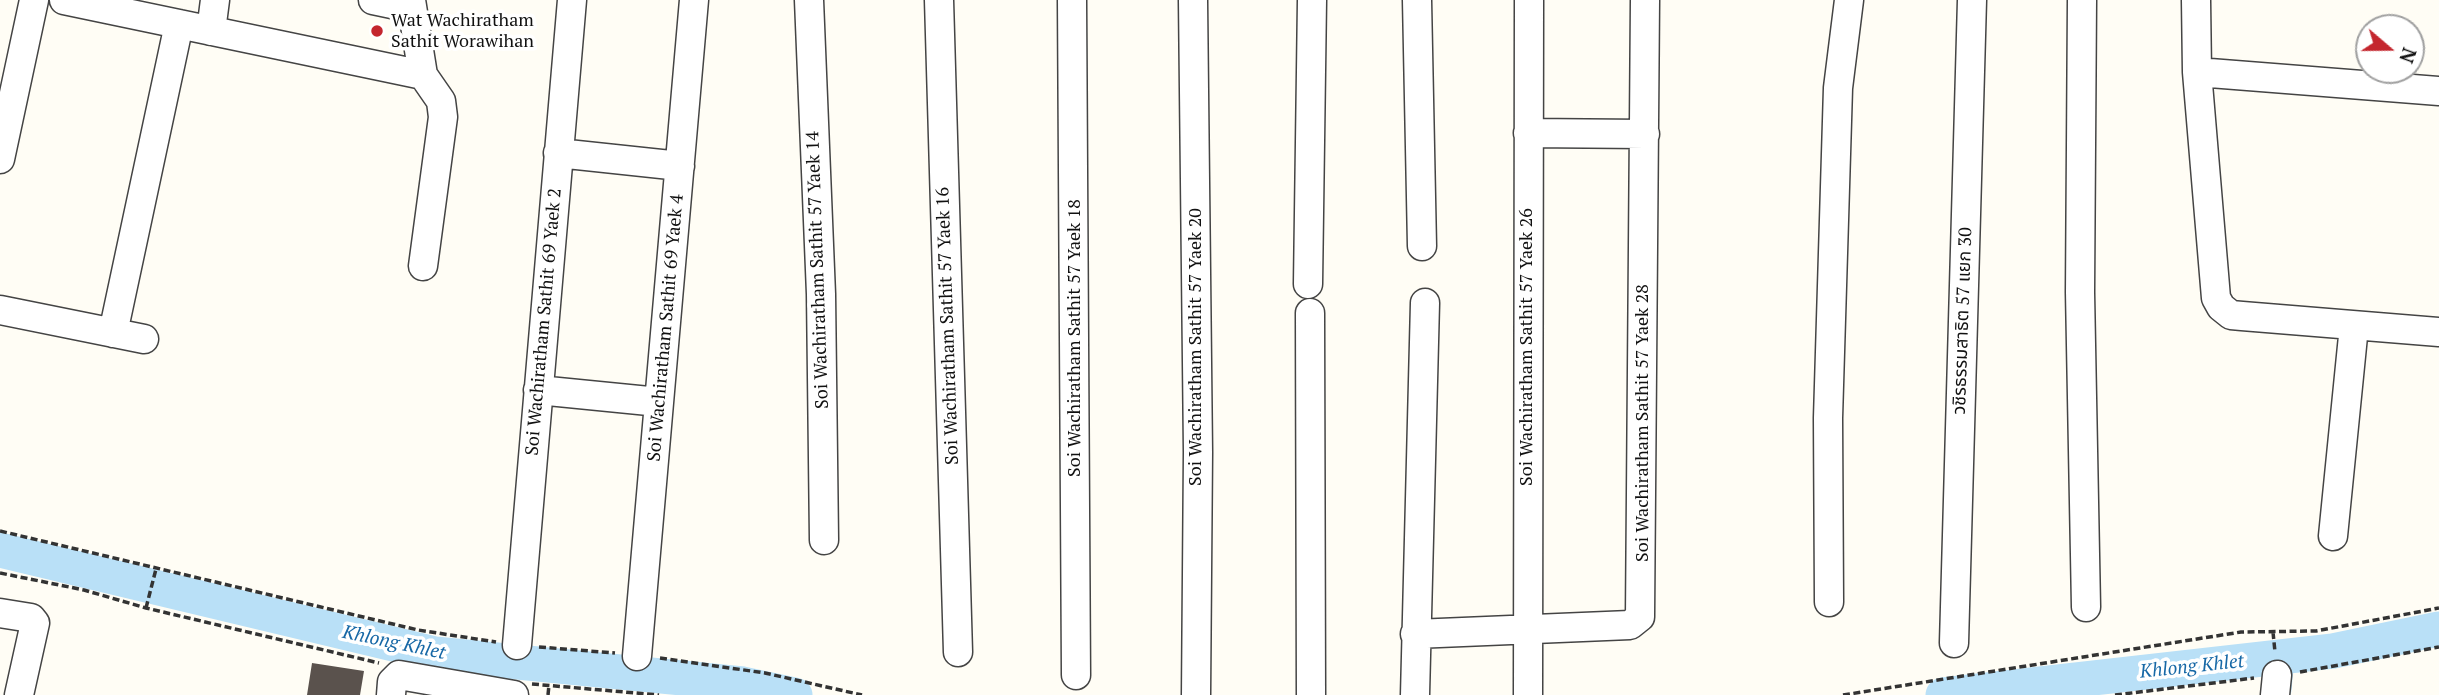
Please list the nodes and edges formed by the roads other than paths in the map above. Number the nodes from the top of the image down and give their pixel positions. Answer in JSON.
{"nodes":[{"id":1,"x":34,"y":0,"type":"edge"},
{"id":2,"x":64,"y":0,"type":"edge"},
{"id":3,"x":215,"y":0,"type":"edge"},
{"id":4,"x":373,"y":0,"type":"edge"},
{"id":5,"x":572,"y":0,"type":"edge"},
{"id":6,"x":694,"y":0,"type":"edge"},
{"id":7,"x":809,"y":0,"type":"edge"},
{"id":8,"x":939,"y":0,"type":"edge"},
{"id":9,"x":1072,"y":0,"type":"edge"},
{"id":10,"x":1194,"y":0,"type":"edge"},
{"id":11,"x":1312,"y":0,"type":"edge"},
{"id":12,"x":1417,"y":0,"type":"edge"},
{"id":13,"x":1529,"y":0,"type":"edge"},
{"id":14,"x":1645,"y":0,"type":"edge"},
{"id":15,"x":1849,"y":0,"type":"edge"},
{"id":16,"x":1972,"y":0,"type":"edge"},
{"id":17,"x":2082,"y":0,"type":"edge"},
{"id":18,"x":2196,"y":0,"type":"edge"},
{"id":19,"x":411,"y":4,"type":"edge"},
{"id":20,"x":179,"y":24,"type":"junction"},
{"id":21,"x":211,"y":31,"type":"junction"},
{"id":22,"x":2197,"y":72,"type":"junction"},
{"id":23,"x":423,"y":75,"type":"junction"},
{"id":24,"x":8,"y":83,"type":"edge"},
{"id":25,"x":2439,"y":91,"type":"edge"},
{"id":26,"x":1528,"y":133,"type":"junction"},
{"id":27,"x":1645,"y":134,"type":"junction"},
{"id":28,"x":558,"y":153,"type":"junction"},
{"id":29,"x":0,"y":159,"type":"edge"},
{"id":30,"x":680,"y":166,"type":"junction"},
{"id":31,"x":1422,"y":246,"type":"dead end"},
{"id":32,"x":424,"y":266,"type":"dead end"},
{"id":33,"x":1308,"y":285,"type":"dead end"},
{"id":34,"x":1425,"y":303,"type":"dead end"},
{"id":35,"x":0,"y":310,"type":"edge"},
{"id":36,"x":1310,"y":313,"type":"dead end"},
{"id":37,"x":2354,"y":326,"type":"junction"},
{"id":38,"x":2439,"y":332,"type":"edge"},
{"id":39,"x":113,"y":333,"type":"junction"},
{"id":40,"x":144,"y":339,"type":"dead end"},
{"id":41,"x":538,"y":390,"type":"junction"},
{"id":42,"x":659,"y":402,"type":"junction"},
{"id":43,"x":2333,"y":536,"type":"dead end"},
{"id":44,"x":824,"y":540,"type":"dead end"},
{"id":45,"x":1829,"y":603,"type":"dead end"},
{"id":46,"x":2086,"y":607,"type":"dead end"},
{"id":47,"x":0,"y":613,"type":"edge"},
{"id":48,"x":1528,"y":628,"type":"junction"},
{"id":49,"x":1415,"y":634,"type":"junction"},
{"id":50,"x":1954,"y":643,"type":"dead end"},
{"id":51,"x":517,"y":645,"type":"road end"},
{"id":52,"x":958,"y":652,"type":"dead end"},
{"id":53,"x":637,"y":656,"type":"road end"},
{"id":54,"x":1076,"y":675,"type":"dead end"},
{"id":55,"x":519,"y":689,"type":"edge"},
{"id":56,"x":475,"y":692,"type":"edge"},
{"id":57,"x":19,"y":695,"type":"edge"},
{"id":58,"x":390,"y":695,"type":"edge"},
{"id":59,"x":1196,"y":695,"type":"edge"},
{"id":60,"x":1311,"y":695,"type":"edge"},
{"id":61,"x":1415,"y":695,"type":"edge"},
{"id":62,"x":1528,"y":695,"type":"edge"}],
"edges":[{"from":1,"to":24,"type":"street"},
{"from":2,"to":20,"type":"street"},
{"from":3,"to":21,"type":"street"},
{"from":4,"to":19,"type":"street"},
{"from":5,"to":28,"type":"street","name":"Soi Wachiratham Sathit 69 Yaek 2"},
{"from":6,"to":30,"type":"street","name":"Soi Wachiratham Sathit 69 Yaek 4"},
{"from":7,"to":44,"type":"street","name":"Soi Wachiratham Sathit 57 Yaek 14"},
{"from":8,"to":52,"type":"street","name":"Soi Wachiratham Sathit 57 Yaek 16"},
{"from":9,"to":54,"type":"street","name":"Soi Wachiratham Sathit 57 Yaek 18"},
{"from":10,"to":59,"type":"street","name":"Soi Wachiratham Sathit 57 Yaek 20"},
{"from":11,"to":33,"type":"street"},
{"from":12,"to":31,"type":"street"},
{"from":13,"to":26,"type":"street","name":"Soi Wachiratham Sathit 57 Yaek 26"},
{"from":14,"to":27,"type":"street","name":"Soi Wachiratham Sathit 57 Yaek 28"},
{"from":15,"to":45,"type":"street"},
{"from":16,"to":50,"type":"street","name":"วชิรธรรมสาธิต 57 แยก 30"},
{"from":17,"to":46,"type":"street"},
{"from":18,"to":22,"type":"street"},
{"from":19,"to":23,"type":"street"},
{"from":20,"to":21,"type":"street"},
{"from":20,"to":39,"type":"street"},
{"from":21,"to":23,"type":"street"},
{"from":22,"to":25,"type":"street"},
{"from":22,"to":37,"type":"street"},
{"from":23,"to":32,"type":"street"},
{"from":24,"to":29,"type":"street"},
{"from":26,"to":27,"type":"street"},
{"from":26,"to":48,"type":"street","name":"Soi Wachiratham Sathit 57 Yaek 26"},
{"from":27,"to":48,"type":"street","name":"Soi Wachiratham Sathit 57 Yaek 28"},
{"from":28,"to":30,"type":"street"},
{"from":28,"to":41,"type":"street","name":"Soi Wachiratham Sathit 69 Yaek 2"},
{"from":30,"to":42,"type":"street","name":"Soi Wachiratham Sathit 69 Yaek 4"},
{"from":34,"to":49,"type":"street"},
{"from":35,"to":39,"type":"street"},
{"from":36,"to":60,"type":"street"},
{"from":37,"to":38,"type":"street"},
{"from":37,"to":43,"type":"street"},
{"from":39,"to":40,"type":"street"},
{"from":41,"to":42,"type":"street"},
{"from":41,"to":51,"type":"street","name":"Soi Wachiratham Sathit 69 Yaek 2"},
{"from":42,"to":53,"type":"street","name":"Soi Wachiratham Sathit 69 Yaek 4"},
{"from":47,"to":57,"type":"street"},
{"from":48,"to":49,"type":"street","name":"Soi Wachiratham Sathit 57 Yaek 28"},
{"from":48,"to":62,"type":"street","name":"Soi Wachiratham Sathit 57 Yaek 26"},
{"from":49,"to":61,"type":"street"},
{"from":55,"to":56,"type":"street"},
{"from":56,"to":58,"type":"street"}]}
